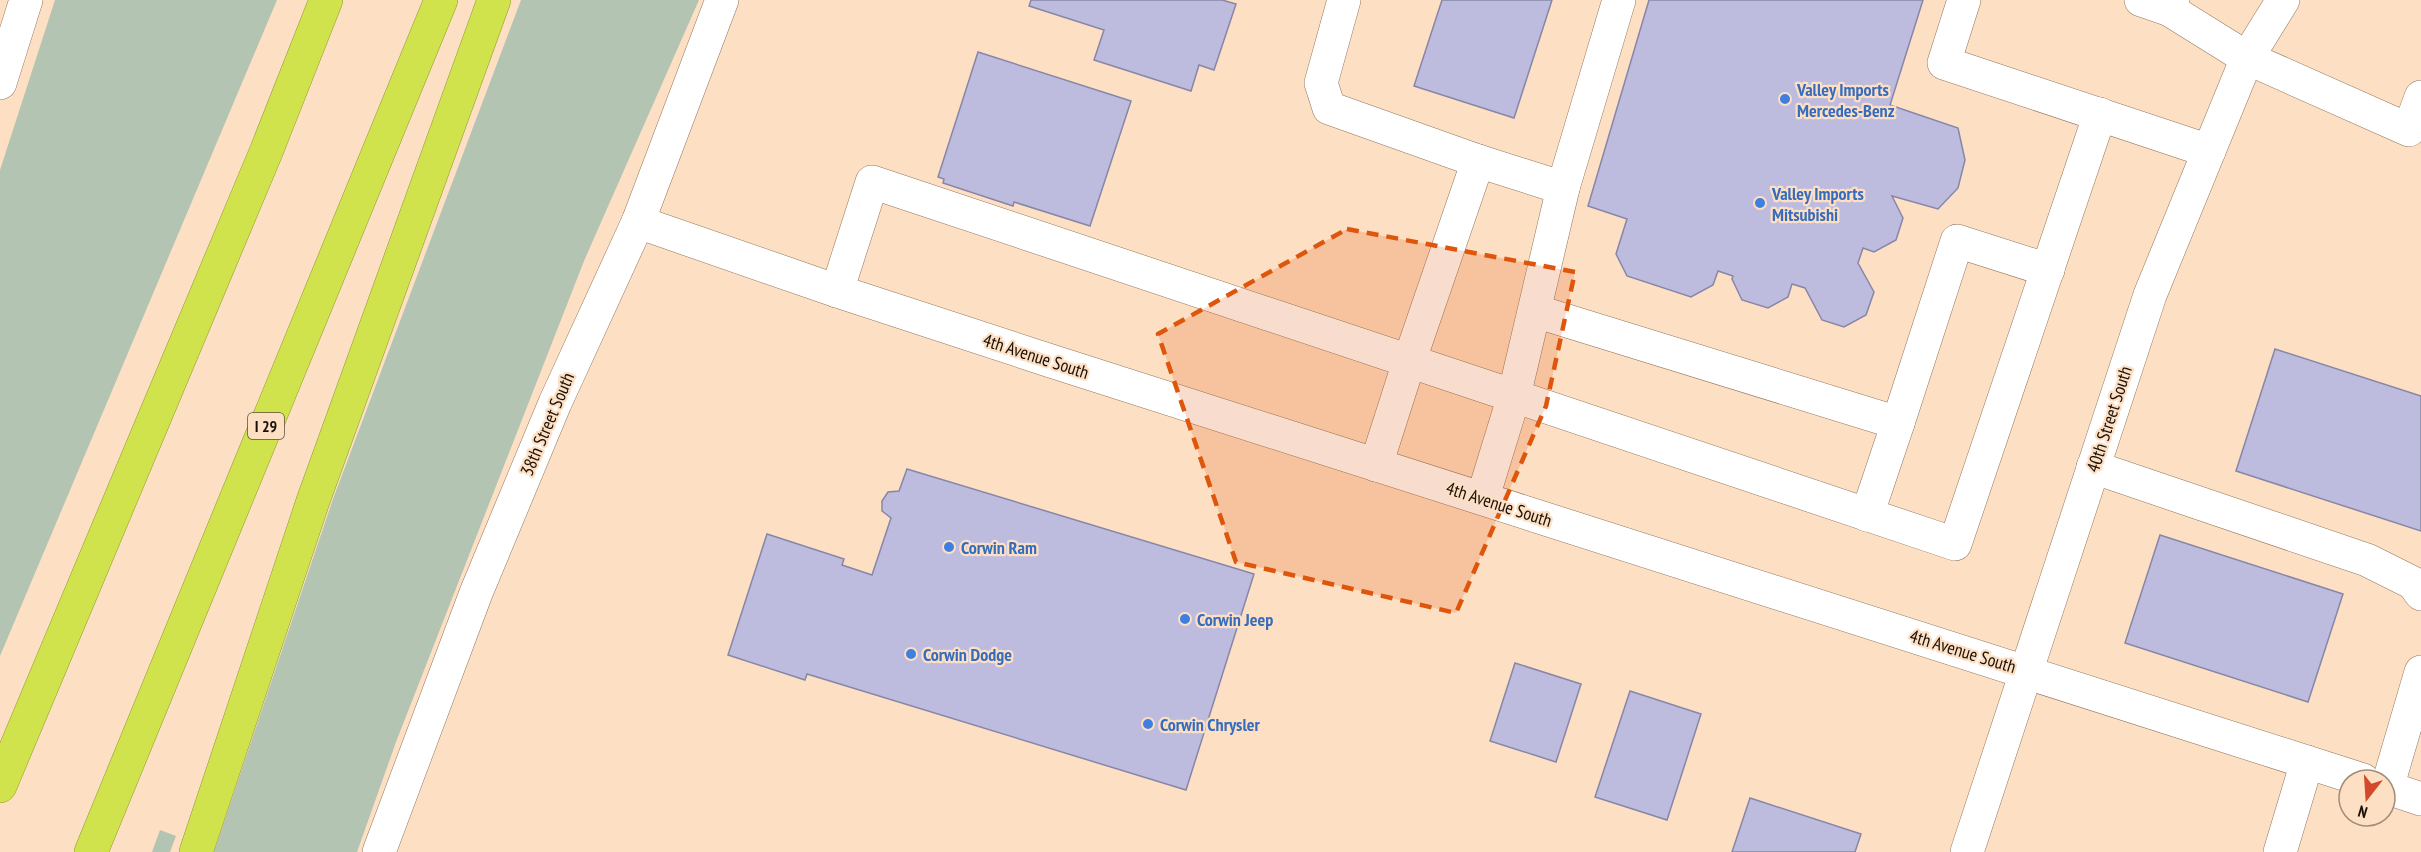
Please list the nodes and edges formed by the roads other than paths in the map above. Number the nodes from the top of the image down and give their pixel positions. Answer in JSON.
{"nodes":[{"id":1,"x":26,"y":0,"type":"edge"},
{"id":2,"x":327,"y":0,"type":"edge"},
{"id":3,"x":441,"y":0,"type":"edge"},
{"id":4,"x":494,"y":0,"type":"edge"},
{"id":5,"x":722,"y":0,"type":"edge"},
{"id":6,"x":1344,"y":0,"type":"edge"},
{"id":7,"x":1619,"y":0,"type":"edge"},
{"id":8,"x":1964,"y":0,"type":"edge"},
{"id":9,"x":2283,"y":0,"type":"edge"},
{"id":10,"x":2162,"y":3,"type":"edge"},
{"id":11,"x":2247,"y":58,"type":"junction"},
{"id":12,"x":0,"y":83,"type":"edge"},
{"id":13,"x":2421,"y":97,"type":"edge"},
{"id":14,"x":2100,"y":114,"type":"junction"},
{"id":15,"x":2208,"y":151,"type":"junction"},
{"id":16,"x":1478,"y":161,"type":"junction"},
{"id":17,"x":1563,"y":188,"type":"junction"},
{"id":18,"x":638,"y":222,"type":"junction"},
{"id":19,"x":2048,"y":270,"type":"junction"},
{"id":20,"x":837,"y":291,"type":"junction"},
{"id":21,"x":1535,"y":311,"type":"junction"},
{"id":22,"x":1409,"y":362,"type":"junction"},
{"id":23,"x":1514,"y":396,"type":"junction"},
{"id":24,"x":1898,"y":423,"type":"junction"},
{"id":25,"x":1376,"y":465,"type":"junction"},
{"id":26,"x":2093,"y":467,"type":"junction"},
{"id":27,"x":1483,"y":498,"type":"junction"},
{"id":28,"x":1867,"y":515,"type":"junction"},
{"id":29,"x":2421,"y":594,"type":"edge"},
{"id":30,"x":2026,"y":671,"type":"junction"},
{"id":31,"x":2421,"y":672,"type":"edge"},
{"id":32,"x":2307,"y":762,"type":"junction"},
{"id":33,"x":2384,"y":768,"type":"edge"},
{"id":34,"x":2337,"y":772,"type":"edge"},
{"id":35,"x":0,"y":786,"type":"edge"},
{"id":36,"x":2397,"y":791,"type":"edge"},
{"id":37,"x":2421,"y":799,"type":"edge"},
{"id":38,"x":91,"y":852,"type":"edge"},
{"id":39,"x":196,"y":852,"type":"edge"},
{"id":40,"x":379,"y":852,"type":"edge"},
{"id":41,"x":1967,"y":852,"type":"edge"},
{"id":42,"x":2280,"y":852,"type":"edge"}],
"edges":[{"from":1,"to":12,"type":"street"},
{"from":2,"to":35,"type":"highway"},
{"from":3,"to":38,"type":"highway","number":"I 29"},
{"from":4,"to":39,"type":"highway"},
{"from":5,"to":18,"type":"street","name":"38th Street South"},
{"from":6,"to":16,"type":"street"},
{"from":7,"to":17,"type":"street"},
{"from":8,"to":14,"type":"street"},
{"from":9,"to":11,"type":"street","name":"40th Street South"},
{"from":10,"to":11,"type":"street"},
{"from":11,"to":13,"type":"street"},
{"from":11,"to":15,"type":"street","name":"40th Street South"},
{"from":14,"to":15,"type":"street"},
{"from":14,"to":19,"type":"street"},
{"from":15,"to":26,"type":"street","name":"40th Street South"},
{"from":16,"to":17,"type":"street"},
{"from":16,"to":22,"type":"street"},
{"from":17,"to":21,"type":"street"},
{"from":18,"to":20,"type":"street","name":"4th Avenue South"},
{"from":18,"to":40,"type":"street","name":"38th Street South"},
{"from":19,"to":24,"type":"street"},
{"from":19,"to":28,"type":"street"},
{"from":20,"to":22,"type":"street"},
{"from":20,"to":25,"type":"street","name":"4th Avenue South"},
{"from":21,"to":23,"type":"street"},
{"from":21,"to":24,"type":"street"},
{"from":22,"to":23,"type":"street"},
{"from":22,"to":25,"type":"street"},
{"from":23,"to":27,"type":"street"},
{"from":23,"to":28,"type":"street"},
{"from":24,"to":28,"type":"street"},
{"from":25,"to":27,"type":"street","name":"4th Avenue South"},
{"from":26,"to":29,"type":"street"},
{"from":26,"to":30,"type":"street","name":"40th Street South"},
{"from":27,"to":30,"type":"street","name":"4th Avenue South"},
{"from":30,"to":32,"type":"street","name":"4th Avenue South"},
{"from":30,"to":41,"type":"street","name":"40th Street South"},
{"from":31,"to":33,"type":"street"},
{"from":32,"to":34,"type":"street","name":"4th Avenue South"},
{"from":32,"to":42,"type":"street"},
{"from":36,"to":37,"type":"street","name":"4th Avenue South"}]}
